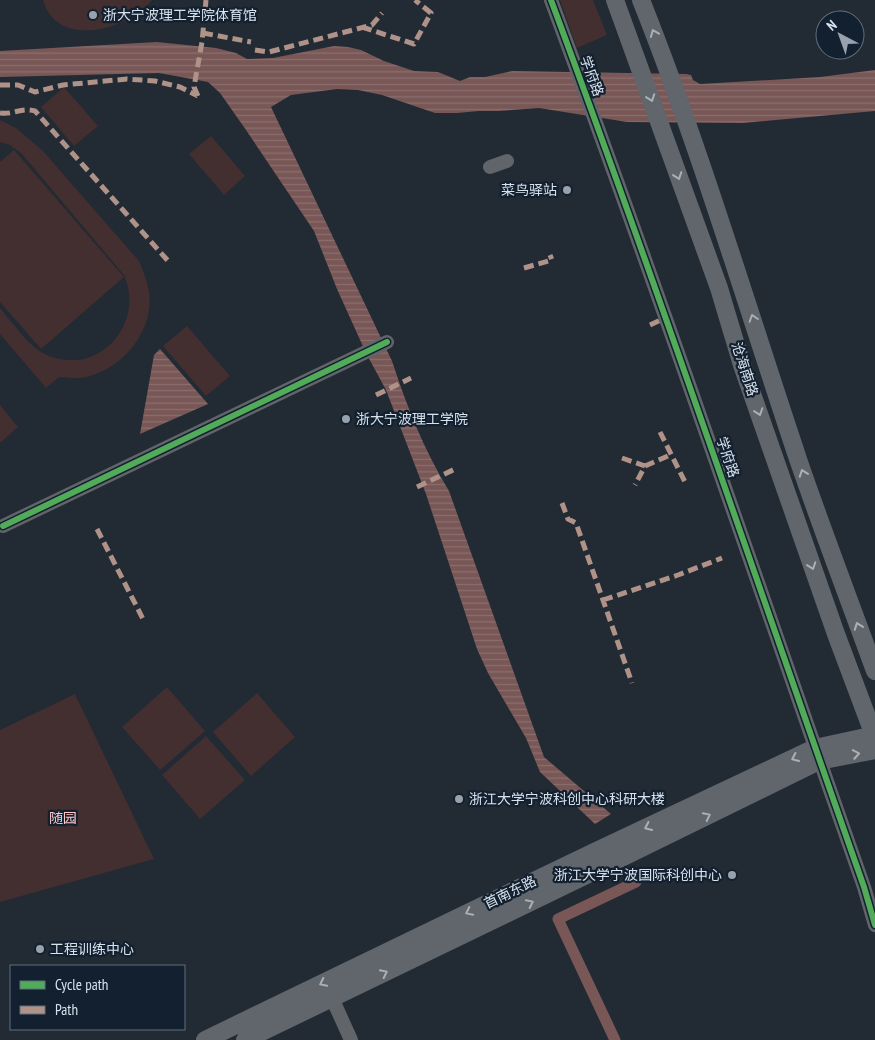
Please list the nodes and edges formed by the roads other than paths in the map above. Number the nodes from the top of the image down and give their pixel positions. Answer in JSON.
{"nodes":[{"id":1,"x":550,"y":0,"type":"edge"},
{"id":2,"x":615,"y":0,"type":"edge"},
{"id":3,"x":641,"y":0,"type":"edge"},
{"id":4,"x":507,"y":160,"type":"dead end"},
{"id":5,"x":490,"y":167,"type":"dead end"},
{"id":6,"x":387,"y":342,"type":"dead end"},
{"id":7,"x":3,"y":526,"type":"dead end"},
{"id":8,"x":875,"y":672,"type":"edge"},
{"id":9,"x":875,"y":740,"type":"edge"},
{"id":10,"x":817,"y":754,"type":"junction"},
{"id":11,"x":875,"y":925,"type":"edge"},
{"id":12,"x":332,"y":998,"type":"junction"},
{"id":13,"x":205,"y":1040,"type":"edge"},
{"id":14,"x":245,"y":1040,"type":"edge"},
{"id":15,"x":351,"y":1040,"type":"edge"}],
"edges":[{"from":1,"to":10,"type":"street","name":"学府路"},
{"from":2,"to":9,"type":"main road","name":"沧海南路","one_way":true},
{"from":8,"to":3,"type":"main road","name":"沧海南路","one_way":true},
{"from":4,"to":5,"type":"street"},
{"from":6,"to":7,"type":"street"},
{"from":9,"to":10,"type":"main road","name":"首南东路"},
{"from":10,"to":11,"type":"street","name":"学府路"},
{"from":12,"to":10,"type":"main road","name":"首南东路","one_way":true},
{"from":10,"to":13,"type":"main road","name":"首南东路","one_way":true},
{"from":12,"to":14,"type":"main road","name":"首南东路"},
{"from":12,"to":15,"type":"street"}]}
